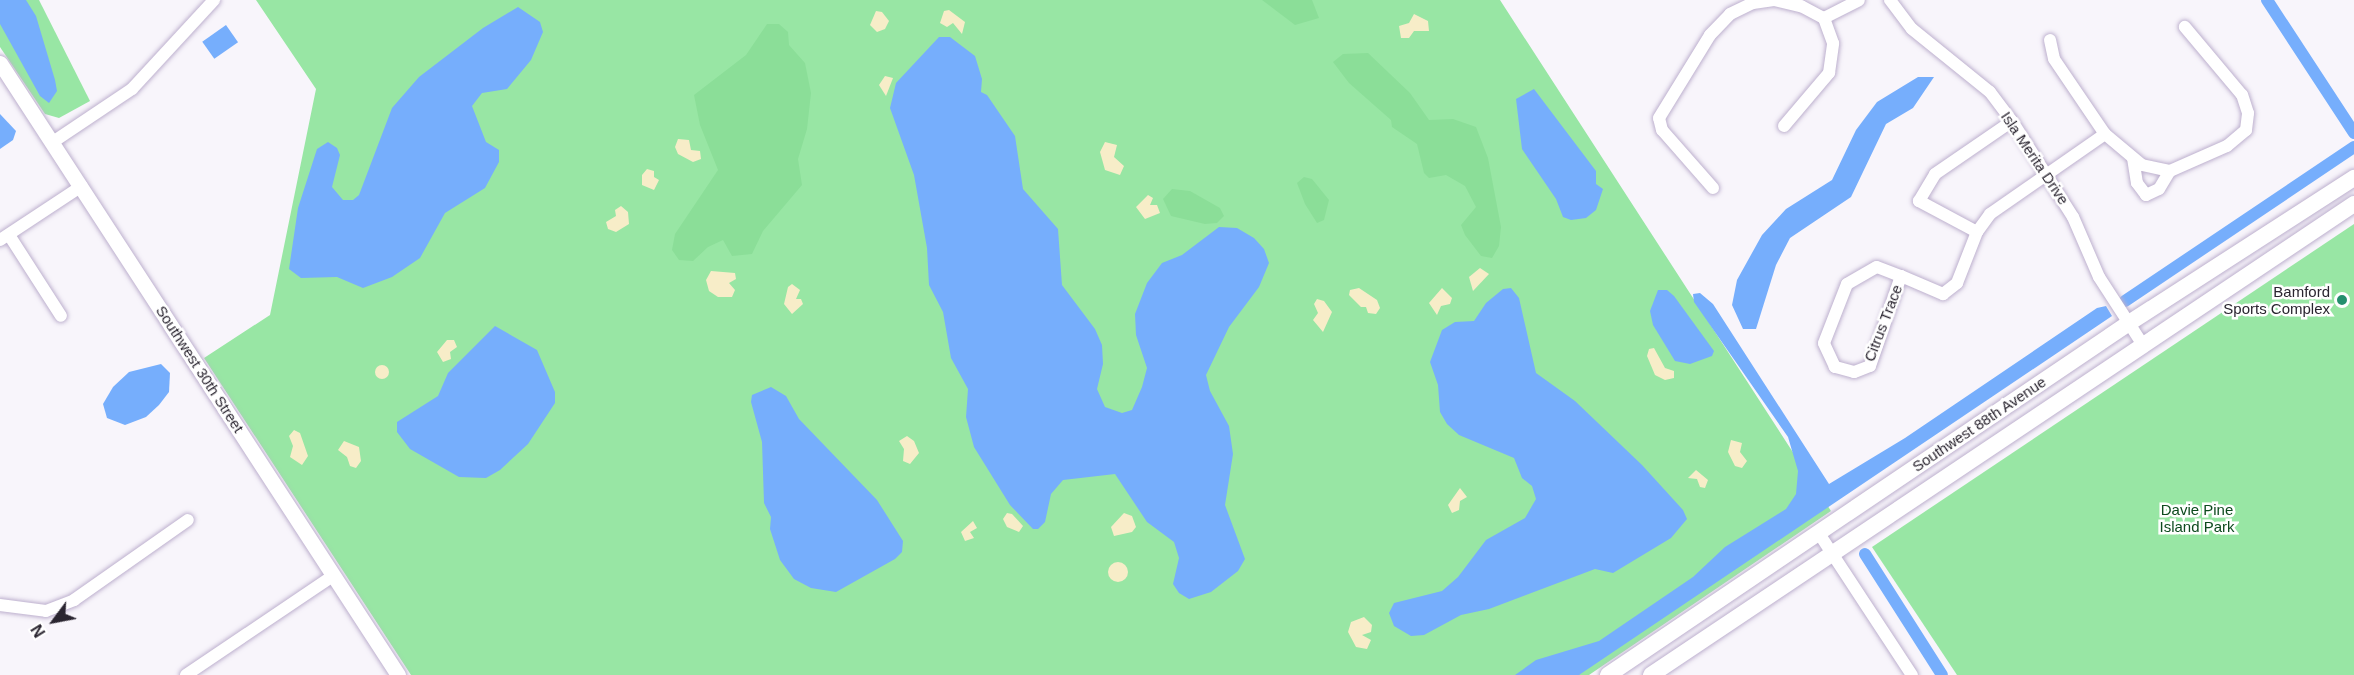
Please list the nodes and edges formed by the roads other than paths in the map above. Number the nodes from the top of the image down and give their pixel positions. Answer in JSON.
{"nodes":[{"id":1,"x":214,"y":0,"type":"edge"},
{"id":2,"x":1859,"y":0,"type":"edge"},
{"id":3,"x":1890,"y":0,"type":"edge"},
{"id":4,"x":1824,"y":18,"type":"junction"},
{"id":5,"x":2184,"y":27,"type":"dead end"},
{"id":6,"x":2050,"y":40,"type":"dead end"},
{"id":7,"x":0,"y":63,"type":"edge"},
{"id":8,"x":2012,"y":121,"type":"junction"},
{"id":9,"x":1784,"y":126,"type":"dead end"},
{"id":10,"x":2105,"y":134,"type":"junction"},
{"id":11,"x":53,"y":142,"type":"junction"},
{"id":12,"x":2133,"y":158,"type":"junction"},
{"id":13,"x":2170,"y":171,"type":"junction"},
{"id":14,"x":2046,"y":173,"type":"junction"},
{"id":15,"x":2354,"y":178,"type":"edge"},
{"id":16,"x":82,"y":186,"type":"junction"},
{"id":17,"x":1713,"y":188,"type":"dead end"},
{"id":18,"x":2354,"y":204,"type":"edge"},
{"id":19,"x":1977,"y":232,"type":"junction"},
{"id":20,"x":5,"y":238,"type":"edge"},
{"id":21,"x":1901,"y":276,"type":"junction"},
{"id":22,"x":61,"y":316,"type":"dead end"},
{"id":23,"x":2129,"y":323,"type":"junction"},
{"id":24,"x":2143,"y":345,"type":"junction"},
{"id":25,"x":188,"y":520,"type":"dead end"},
{"id":26,"x":1818,"y":532,"type":"junction"},
{"id":27,"x":1831,"y":552,"type":"junction"},
{"id":28,"x":333,"y":576,"type":"junction"},
{"id":29,"x":0,"y":605,"type":"edge"},
{"id":30,"x":186,"y":675,"type":"edge"},
{"id":31,"x":398,"y":675,"type":"edge"},
{"id":32,"x":1608,"y":675,"type":"edge"},
{"id":33,"x":1651,"y":675,"type":"edge"},
{"id":34,"x":1912,"y":675,"type":"edge"}],
"edges":[{"from":1,"to":11,"type":"street"},
{"from":2,"to":4,"type":"street"},
{"from":3,"to":8,"type":"street","name":"Isla Merita Drive"},
{"from":4,"to":9,"type":"street"},
{"from":4,"to":17,"type":"street"},
{"from":5,"to":13,"type":"street"},
{"from":6,"to":10,"type":"street"},
{"from":7,"to":11,"type":"street","name":"Southwest 30th Street"},
{"from":8,"to":14,"type":"street","name":"Isla Merita Drive"},
{"from":8,"to":19,"type":"street"},
{"from":10,"to":12,"type":"street"},
{"from":10,"to":14,"type":"street","name":"Citrus Trace"},
{"from":11,"to":16,"type":"street","name":"Southwest 30th Street"},
{"from":12,"to":13,"type":"street"},
{"from":12,"to":13,"type":"street"},
{"from":14,"to":19,"type":"street","name":"Citrus Trace"},
{"from":14,"to":23,"type":"street","name":"Isla Merita Drive"},
{"from":15,"to":23,"type":"main road","name":"Southwest 88th Avenue"},
{"from":16,"to":20,"type":"street"},
{"from":16,"to":28,"type":"street","name":"Southwest 30th Street"},
{"from":18,"to":24,"type":"main road","name":"Southwest 88th Avenue"},
{"from":19,"to":21,"type":"street","name":"Citrus Trace"},
{"from":20,"to":22,"type":"street"},
{"from":21,"to":21,"type":"street","name":"Citrus Trace"},
{"from":23,"to":24,"type":"street","name":"Isla Merita Drive"},
{"from":23,"to":26,"type":"main road","name":"Southwest 88th Avenue"},
{"from":24,"to":27,"type":"main road","name":"Southwest 88th Avenue"},
{"from":25,"to":29,"type":"street"},
{"from":26,"to":27,"type":"street"},
{"from":26,"to":32,"type":"main road","name":"Southwest 88th Avenue"},
{"from":27,"to":33,"type":"main road","name":"Southwest 88th Avenue"},
{"from":27,"to":34,"type":"street"},
{"from":28,"to":30,"type":"street"},
{"from":28,"to":31,"type":"street","name":"Southwest 30th Street"}]}
